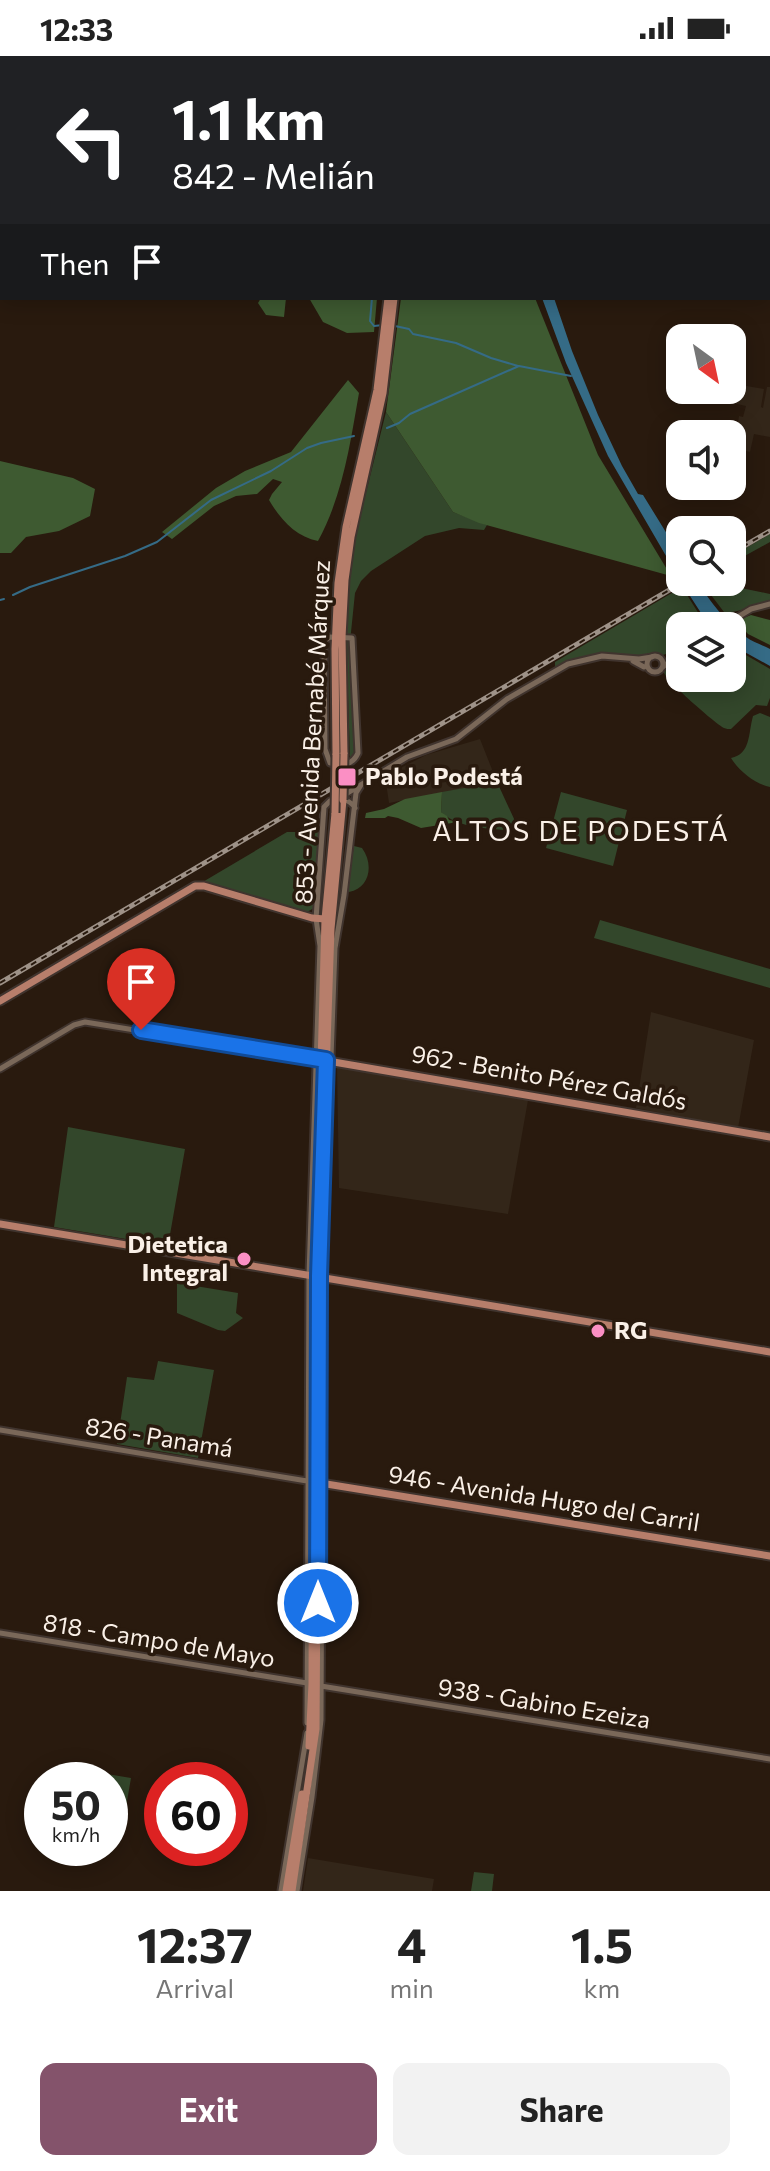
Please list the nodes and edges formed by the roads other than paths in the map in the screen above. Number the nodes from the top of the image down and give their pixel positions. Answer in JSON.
{"nodes":[{"id":1,"x":391,"y":300,"type":"edge"},
{"id":2,"x":770,"y":604,"type":"edge"},
{"id":3,"x":746,"y":612,"type":"edge"},
{"id":4,"x":338,"y":637,"type":"junction"},
{"id":5,"x":666,"y":656,"type":"edge"},
{"id":6,"x":652,"y":657,"type":"junction"},
{"id":7,"x":660,"y":657,"type":"junction"},
{"id":8,"x":628,"y":659,"type":"junction"},
{"id":9,"x":666,"y":664,"type":"edge"},
{"id":10,"x":644,"y":667,"type":"dead end"},
{"id":11,"x":663,"y":667,"type":"junction"},
{"id":12,"x":361,"y":785,"type":"junction"},
{"id":13,"x":336,"y":799,"type":"junction"},
{"id":14,"x":355,"y":808,"type":"junction"},
{"id":15,"x":324,"y":919,"type":"junction"},
{"id":16,"x":341,"y":920,"type":"junction"},
{"id":17,"x":329,"y":960,"type":"junction"},
{"id":18,"x":334,"y":978,"type":"junction"},
{"id":19,"x":0,"y":1001,"type":"edge"},
{"id":20,"x":322,"y":1007,"type":"junction"},
{"id":21,"x":316,"y":1015,"type":"junction"},
{"id":22,"x":323,"y":1060,"type":"junction"},
{"id":23,"x":0,"y":1069,"type":"edge"},
{"id":24,"x":770,"y":1137,"type":"edge"},
{"id":25,"x":316,"y":1190,"type":"junction"},
{"id":26,"x":311,"y":1199,"type":"junction"},
{"id":27,"x":0,"y":1224,"type":"edge"},
{"id":28,"x":316,"y":1276,"type":"junction"},
{"id":29,"x":324,"y":1350,"type":"junction"},
{"id":30,"x":770,"y":1352,"type":"edge"},
{"id":31,"x":318,"y":1359,"type":"junction"},
{"id":32,"x":0,"y":1430,"type":"edge"},
{"id":33,"x":315,"y":1482,"type":"junction"},
{"id":34,"x":770,"y":1556,"type":"edge"},
{"id":35,"x":0,"y":1633,"type":"edge"},
{"id":36,"x":314,"y":1685,"type":"junction"},
{"id":37,"x":320,"y":1734,"type":"junction"},
{"id":38,"x":314,"y":1743,"type":"junction"},
{"id":39,"x":770,"y":1759,"type":"edge"},
{"id":40,"x":289,"y":1891,"type":"edge"}],
"edges":[{"from":1,"to":4,"type":"main road","name":"853 - Avenida Bernabé Márquez"},
{"from":2,"to":3,"type":"street"},
{"from":4,"to":4,"type":"street"},
{"from":4,"to":15,"type":"main road","name":"853 - Avenida Bernabé Márquez","bridge":true},
{"from":5,"to":7,"type":"street"},
{"from":6,"to":7,"type":"street"},
{"from":6,"to":8,"type":"street"},
{"from":6,"to":11,"type":"street"},
{"from":7,"to":11,"type":"street"},
{"from":8,"to":10,"type":"street"},
{"from":8,"to":12,"type":"street"},
{"from":9,"to":11,"type":"street"},
{"from":12,"to":13,"type":"street"},
{"from":12,"to":14,"type":"street","name":"853 - Avenida Bernabé Márquez"},
{"from":13,"to":14,"type":"street"},
{"from":13,"to":15,"type":"street","name":"853 - Avenida Bernabé Márquez"},
{"from":14,"to":16,"type":"street","name":"853 - Avenida Bernabé Márquez"},
{"from":15,"to":16,"type":"main road"},
{"from":15,"to":17,"type":"main road","name":"853 - Avenida Bernabé Márquez"},
{"from":15,"to":19,"type":"main road"},
{"from":15,"to":20,"type":"main road","name":"853 - Avenida Bernabé Márquez"},
{"from":15,"to":21,"type":"street","name":"853 - Avenida Bernabé Márquez"},
{"from":16,"to":18,"type":"street","name":"853 - Avenida Bernabé Márquez"},
{"from":17,"to":18,"type":"main road"},
{"from":17,"to":22,"type":"main road","name":"853 - Avenida Bernabé Márquez"},
{"from":18,"to":22,"type":"street","name":"853 - Avenida Bernabé Márquez"},
{"from":20,"to":21,"type":"main road"},
{"from":20,"to":22,"type":"main road","name":"853 - Avenida Bernabé Márquez"},
{"from":21,"to":22,"type":"street","name":"853 - Avenida Bernabé Márquez"},
{"from":22,"to":23,"type":"street"},
{"from":22,"to":24,"type":"main road","name":"962 - Benito Pérez Galdós"},
{"from":22,"to":25,"type":"main road","name":"853 - Avenida Bernabé Márquez"},
{"from":22,"to":26,"type":"street","name":"853 - Avenida Bernabé Márquez"},
{"from":22,"to":28,"type":"main road","name":"853 - Avenida Bernabé Márquez"},
{"from":25,"to":26,"type":"main road"},
{"from":25,"to":28,"type":"main road","name":"853 - Avenida Bernabé Márquez"},
{"from":26,"to":28,"type":"street","name":"853 - Avenida Bernabé Márquez"},
{"from":27,"to":28,"type":"main road"},
{"from":28,"to":29,"type":"street","name":"853 - Avenida Bernabé Márquez"},
{"from":28,"to":30,"type":"main road"},
{"from":28,"to":31,"type":"main road","name":"853 - Avenida Bernabé Márquez"},
{"from":28,"to":33,"type":"main road","name":"853 - Avenida Bernabé Márquez"},
{"from":29,"to":31,"type":"main road"},
{"from":29,"to":33,"type":"street","name":"853 - Avenida Bernabé Márquez"},
{"from":31,"to":33,"type":"main road","name":"853 - Avenida Bernabé Márquez"},
{"from":32,"to":33,"type":"street","name":"826 - Panamá"},
{"from":33,"to":34,"type":"main road","name":"946 - Avenida Hugo del Carril"},
{"from":33,"to":36,"type":"main road","name":"853 - Avenida Bernabé Márquez"},
{"from":35,"to":36,"type":"street","name":"818 - Campo de Mayo"},
{"from":36,"to":37,"type":"street","name":"853 - Avenida Bernabé Márquez"},
{"from":36,"to":38,"type":"main road","name":"853 - Avenida Bernabé Márquez"},
{"from":36,"to":39,"type":"street","name":"938 - Gabino Ezeiza"},
{"from":36,"to":40,"type":"main road","name":"853 - Avenida Bernabé Márquez"},
{"from":37,"to":38,"type":"main road"},
{"from":37,"to":40,"type":"street","name":"853 - Avenida Bernabé Márquez"},
{"from":38,"to":40,"type":"main road","name":"853 - Avenida Bernabé Márquez"}]}
